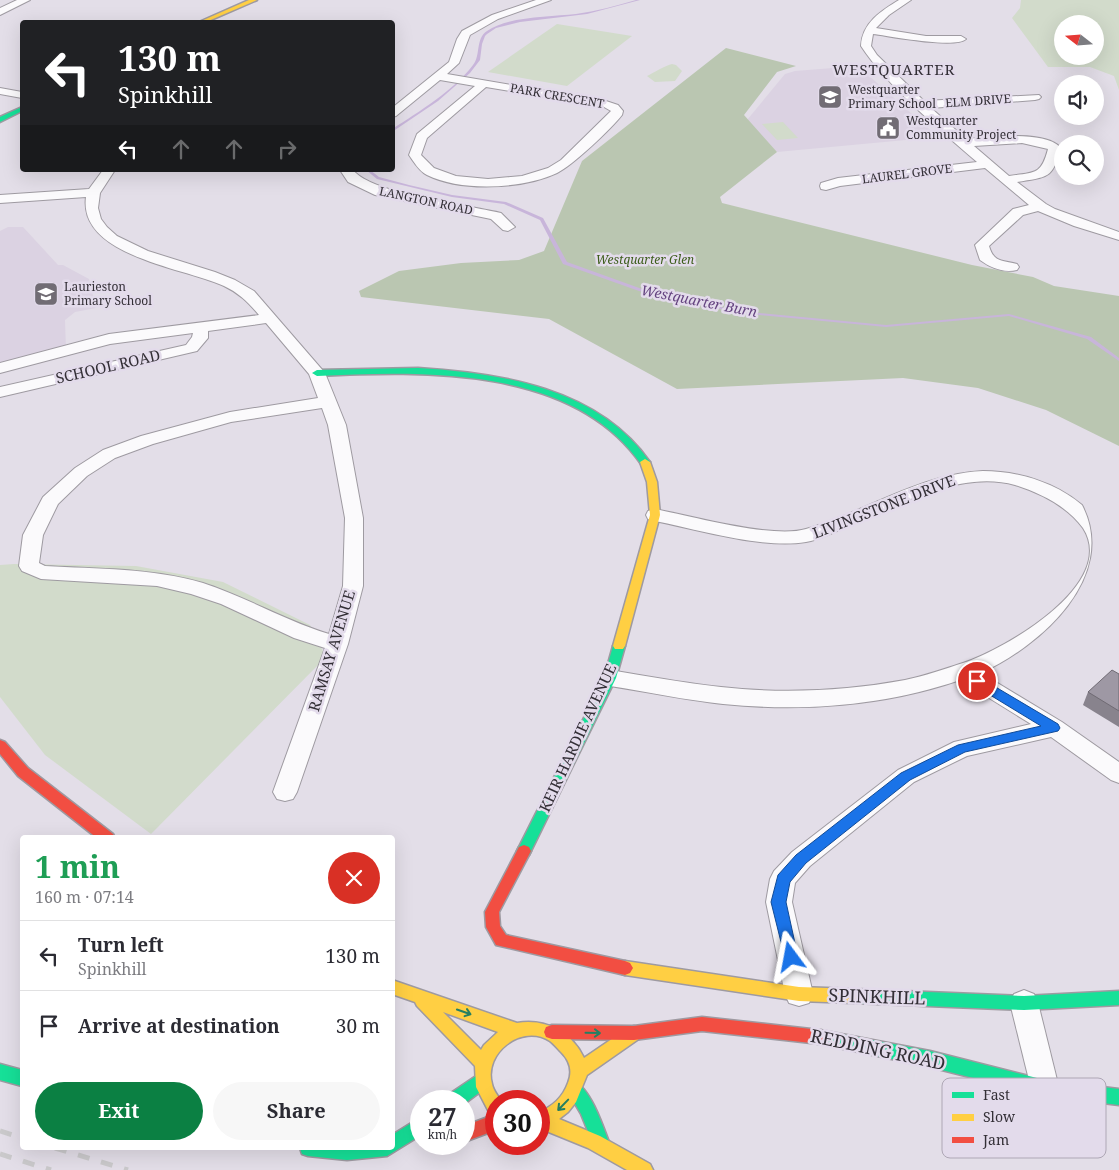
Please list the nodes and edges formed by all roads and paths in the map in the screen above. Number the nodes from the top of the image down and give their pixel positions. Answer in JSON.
{"nodes":[{"id":1,"x":26,"y":0,"type":"edge"},
{"id":2,"x":254,"y":0,"type":"edge"},
{"id":3,"x":546,"y":0,"type":"edge"},
{"id":4,"x":906,"y":0,"type":"edge"},
{"id":5,"x":0,"y":12,"type":"edge"},
{"id":6,"x":209,"y":20,"type":"edge"},
{"id":7,"x":869,"y":30,"type":"junction"},
{"id":8,"x":961,"y":39,"type":"dead end"},
{"id":9,"x":438,"y":76,"type":"junction"},
{"id":10,"x":485,"y":83,"type":"junction"},
{"id":11,"x":0,"y":91,"type":"edge"},
{"id":12,"x":20,"y":95,"type":"edge"},
{"id":13,"x":1036,"y":97,"type":"dead end"},
{"id":14,"x":920,"y":105,"type":"junction"},
{"id":15,"x":20,"y":110,"type":"edge"},
{"id":16,"x":395,"y":112,"type":"edge"},
{"id":17,"x":0,"y":120,"type":"edge"},
{"id":18,"x":964,"y":143,"type":"junction"},
{"id":19,"x":988,"y":164,"type":"junction"},
{"id":20,"x":108,"y":172,"type":"edge"},
{"id":21,"x":348,"y":172,"type":"edge"},
{"id":22,"x":452,"y":179,"type":"junction"},
{"id":23,"x":1008,"y":180,"type":"junction"},
{"id":24,"x":826,"y":186,"type":"dead end"},
{"id":25,"x":93,"y":193,"type":"junction"},
{"id":26,"x":432,"y":195,"type":"junction"},
{"id":27,"x":0,"y":198,"type":"edge"},
{"id":28,"x":1039,"y":206,"type":"junction"},
{"id":29,"x":508,"y":227,"type":"dead end"},
{"id":30,"x":1119,"y":236,"type":"edge"},
{"id":31,"x":1012,"y":267,"type":"dead end"},
{"id":32,"x":270,"y":318,"type":"junction"},
{"id":33,"x":201,"y":326,"type":"junction"},
{"id":34,"x":0,"y":368,"type":"edge"},
{"id":35,"x":317,"y":373,"type":"junction"},
{"id":36,"x":0,"y":392,"type":"edge"},
{"id":37,"x":328,"y":402,"type":"junction"},
{"id":38,"x":655,"y":515,"type":"junction"},
{"id":39,"x":337,"y":644,"type":"junction"},
{"id":40,"x":961,"y":671,"type":"junction"},
{"id":41,"x":610,"y":678,"type":"junction"},
{"id":42,"x":1054,"y":728,"type":"junction"},
{"id":43,"x":0,"y":745,"type":"edge"},
{"id":44,"x":1119,"y":774,"type":"edge"},
{"id":45,"x":285,"y":792,"type":"dead end"},
{"id":46,"x":104,"y":835,"type":"edge"},
{"id":47,"x":395,"y":988,"type":"edge"},
{"id":48,"x":799,"y":994,"type":"junction"},
{"id":49,"x":417,"y":997,"type":"junction"},
{"id":50,"x":1119,"y":998,"type":"edge"},
{"id":51,"x":1024,"y":1003,"type":"junction"},
{"id":52,"x":515,"y":1030,"type":"junction"},
{"id":53,"x":552,"y":1032,"type":"junction"},
{"id":54,"x":634,"y":1033,"type":"junction"},
{"id":55,"x":483,"y":1063,"type":"junction"},
{"id":56,"x":579,"y":1071,"type":"junction"},
{"id":57,"x":0,"y":1072,"type":"edge"},
{"id":58,"x":20,"y":1077,"type":"edge"},
{"id":59,"x":1005,"y":1078,"type":"edge"},
{"id":60,"x":1043,"y":1078,"type":"edge"},
{"id":61,"x":482,"y":1080,"type":"junction"},
{"id":62,"x":469,"y":1090,"type":"edge"},
{"id":63,"x":576,"y":1090,"type":"junction"},
{"id":64,"x":485,"y":1092,"type":"edge"},
{"id":65,"x":1106,"y":1095,"type":"edge"},
{"id":66,"x":1119,"y":1097,"type":"edge"},
{"id":67,"x":550,"y":1116,"type":"edge"},
{"id":68,"x":550,"y":1123,"type":"edge"},
{"id":69,"x":410,"y":1133,"type":"edge"},
{"id":70,"x":395,"y":1144,"type":"edge"},
{"id":71,"x":410,"y":1145,"type":"edge"},
{"id":72,"x":602,"y":1145,"type":"junction"},
{"id":73,"x":395,"y":1146,"type":"edge"},
{"id":74,"x":328,"y":1150,"type":"edge"},
{"id":75,"x":367,"y":1150,"type":"edge"},
{"id":76,"x":644,"y":1170,"type":"edge"}],
"edges":[{"from":1,"to":5,"type":"street"},
{"from":2,"to":6,"type":"street"},
{"from":3,"to":9,"type":"street"},
{"from":4,"to":7,"type":"street"},
{"from":7,"to":8,"type":"street"},
{"from":7,"to":14,"type":"street"},
{"from":9,"to":10,"type":"street","name":"PARK CRESCENT"},
{"from":9,"to":16,"type":"street"},
{"from":10,"to":22,"type":"street","name":"PARK CRESCENT"},
{"from":10,"to":22,"type":"street","name":"PARK CRESCENT"},
{"from":11,"to":12,"type":"street"},
{"from":13,"to":14,"type":"street","name":"ELM DRIVE"},
{"from":14,"to":18,"type":"street"},
{"from":15,"to":17,"type":"street"},
{"from":18,"to":19,"type":"street"},
{"from":18,"to":23,"type":"street"},
{"from":19,"to":23,"type":"street"},
{"from":19,"to":24,"type":"street","name":"LAUREL GROVE"},
{"from":20,"to":25,"type":"street"},
{"from":21,"to":26,"type":"street","name":"LANGTON ROAD"},
{"from":22,"to":26,"type":"street"},
{"from":23,"to":28,"type":"street"},
{"from":25,"to":27,"type":"street"},
{"from":25,"to":32,"type":"street","name":"RAMSAY AVENUE"},
{"from":26,"to":29,"type":"street","name":"LANGTON ROAD"},
{"from":28,"to":30,"type":"street"},
{"from":28,"to":31,"type":"street"},
{"from":32,"to":33,"type":"street","name":"SCHOOL ROAD"},
{"from":32,"to":35,"type":"street","name":"RAMSAY AVENUE"},
{"from":33,"to":34,"type":"street","name":"SCHOOL ROAD"},
{"from":33,"to":36,"type":"street","name":"SCHOOL ROAD"},
{"from":35,"to":37,"type":"street","name":"RAMSAY AVENUE"},
{"from":35,"to":38,"type":"street","name":"KEIR HARDIE AVENUE"},
{"from":37,"to":39,"type":"street","name":"RAMSAY AVENUE"},
{"from":37,"to":39,"type":"street"},
{"from":38,"to":40,"type":"street","name":"LIVINGSTONE DRIVE"},
{"from":38,"to":41,"type":"street","name":"KEIR HARDIE AVENUE"},
{"from":39,"to":45,"type":"street","name":"RAMSAY AVENUE"},
{"from":40,"to":41,"type":"street","name":"LIVINGSTONE DRIVE"},
{"from":40,"to":42,"type":"street"},
{"from":41,"to":48,"type":"street","name":"KEIR HARDIE AVENUE"},
{"from":42,"to":44,"type":"street"},
{"from":42,"to":48,"type":"street"},
{"from":43,"to":46,"type":"street"},
{"from":47,"to":49,"type":"street"},
{"from":48,"to":51,"type":"street","name":"SPINKHILL"},
{"from":49,"to":52,"type":"street","one_way":true},
{"from":49,"to":55,"type":"street"},
{"from":50,"to":51,"type":"street","name":"SPINKHILL"},
{"from":51,"to":60,"type":"street"},
{"from":52,"to":53,"type":"street","name":"REDDING ROAD"},
{"from":52,"to":55,"type":"street"},
{"from":53,"to":54,"type":"street","name":"REDDING ROAD","one_way":true},
{"from":53,"to":56,"type":"street"},
{"from":54,"to":56,"type":"street","name":"REDDING ROAD"},
{"from":54,"to":59,"type":"street","name":"REDDING ROAD"},
{"from":55,"to":61,"type":"street"},
{"from":56,"to":63,"type":"street"},
{"from":57,"to":58,"type":"street"},
{"from":61,"to":62,"type":"street"},
{"from":61,"to":64,"type":"street"},
{"from":63,"to":67,"type":"street","one_way":true},
{"from":63,"to":72,"type":"street"},
{"from":65,"to":66,"type":"street","name":"REDDING ROAD"},
{"from":68,"to":72,"type":"street"},
{"from":69,"to":70,"type":"street"},
{"from":71,"to":73,"type":"street"},
{"from":72,"to":76,"type":"street"},
{"from":74,"to":75,"type":"street"}]}
